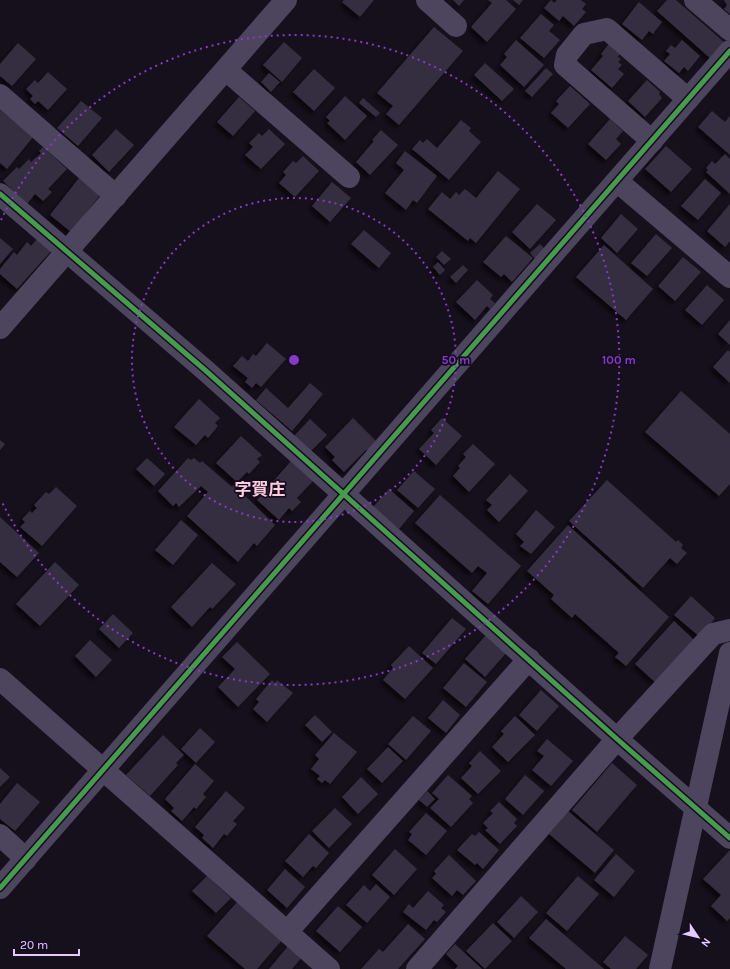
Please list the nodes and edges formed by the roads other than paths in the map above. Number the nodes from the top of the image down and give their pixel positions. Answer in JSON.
{"nodes":[{"id":1,"x":286,"y":0,"type":"edge"},
{"id":2,"x":426,"y":0,"type":"edge"},
{"id":3,"x":695,"y":0,"type":"edge"},
{"id":4,"x":456,"y":26,"type":"dead end"},
{"id":5,"x":730,"y":30,"type":"edge"},
{"id":6,"x":730,"y":51,"type":"edge"},
{"id":7,"x":226,"y":70,"type":"junction"},
{"id":8,"x":0,"y":95,"type":"edge"},
{"id":9,"x":688,"y":99,"type":"junction"},
{"id":10,"x":652,"y":141,"type":"junction"},
{"id":11,"x":349,"y":177,"type":"dead end"},
{"id":12,"x":617,"y":181,"type":"junction"},
{"id":13,"x":0,"y":194,"type":"edge"},
{"id":14,"x":116,"y":196,"type":"junction"},
{"id":15,"x":68,"y":251,"type":"junction"},
{"id":16,"x":730,"y":277,"type":"edge"},
{"id":17,"x":0,"y":328,"type":"edge"},
{"id":18,"x":344,"y":494,"type":"junction"},
{"id":19,"x":730,"y":630,"type":"edge"},
{"id":20,"x":730,"y":653,"type":"edge"},
{"id":21,"x":529,"y":659,"type":"junction"},
{"id":22,"x":0,"y":679,"type":"edge"},
{"id":23,"x":617,"y":739,"type":"junction"},
{"id":24,"x":103,"y":771,"type":"junction"},
{"id":25,"x":696,"y":809,"type":"junction"},
{"id":26,"x":0,"y":835,"type":"edge"},
{"id":27,"x":730,"y":838,"type":"edge"},
{"id":28,"x":26,"y":859,"type":"junction"},
{"id":29,"x":0,"y":888,"type":"edge"},
{"id":30,"x":287,"y":932,"type":"junction"},
{"id":31,"x":329,"y":969,"type":"edge"},
{"id":32,"x":417,"y":969,"type":"edge"},
{"id":33,"x":660,"y":969,"type":"edge"}],
"edges":[{"from":1,"to":7,"type":"street"},
{"from":2,"to":4,"type":"street"},
{"from":3,"to":5,"type":"street"},
{"from":6,"to":9,"type":"street"},
{"from":7,"to":11,"type":"street"},
{"from":7,"to":14,"type":"street"},
{"from":8,"to":14,"type":"street"},
{"from":9,"to":10,"type":"street"},
{"from":9,"to":10,"type":"street"},
{"from":10,"to":12,"type":"street"},
{"from":12,"to":16,"type":"street"},
{"from":12,"to":18,"type":"street"},
{"from":13,"to":15,"type":"street"},
{"from":14,"to":15,"type":"street"},
{"from":15,"to":17,"type":"street"},
{"from":15,"to":18,"type":"street"},
{"from":18,"to":21,"type":"street"},
{"from":18,"to":24,"type":"street"},
{"from":19,"to":23,"type":"street"},
{"from":20,"to":25,"type":"street"},
{"from":21,"to":23,"type":"street"},
{"from":21,"to":30,"type":"street"},
{"from":22,"to":24,"type":"street"},
{"from":23,"to":25,"type":"street"},
{"from":23,"to":32,"type":"street"},
{"from":24,"to":28,"type":"street"},
{"from":24,"to":30,"type":"street"},
{"from":25,"to":27,"type":"street"},
{"from":25,"to":33,"type":"street"},
{"from":26,"to":28,"type":"street"},
{"from":28,"to":29,"type":"street"},
{"from":30,"to":31,"type":"street"}]}
